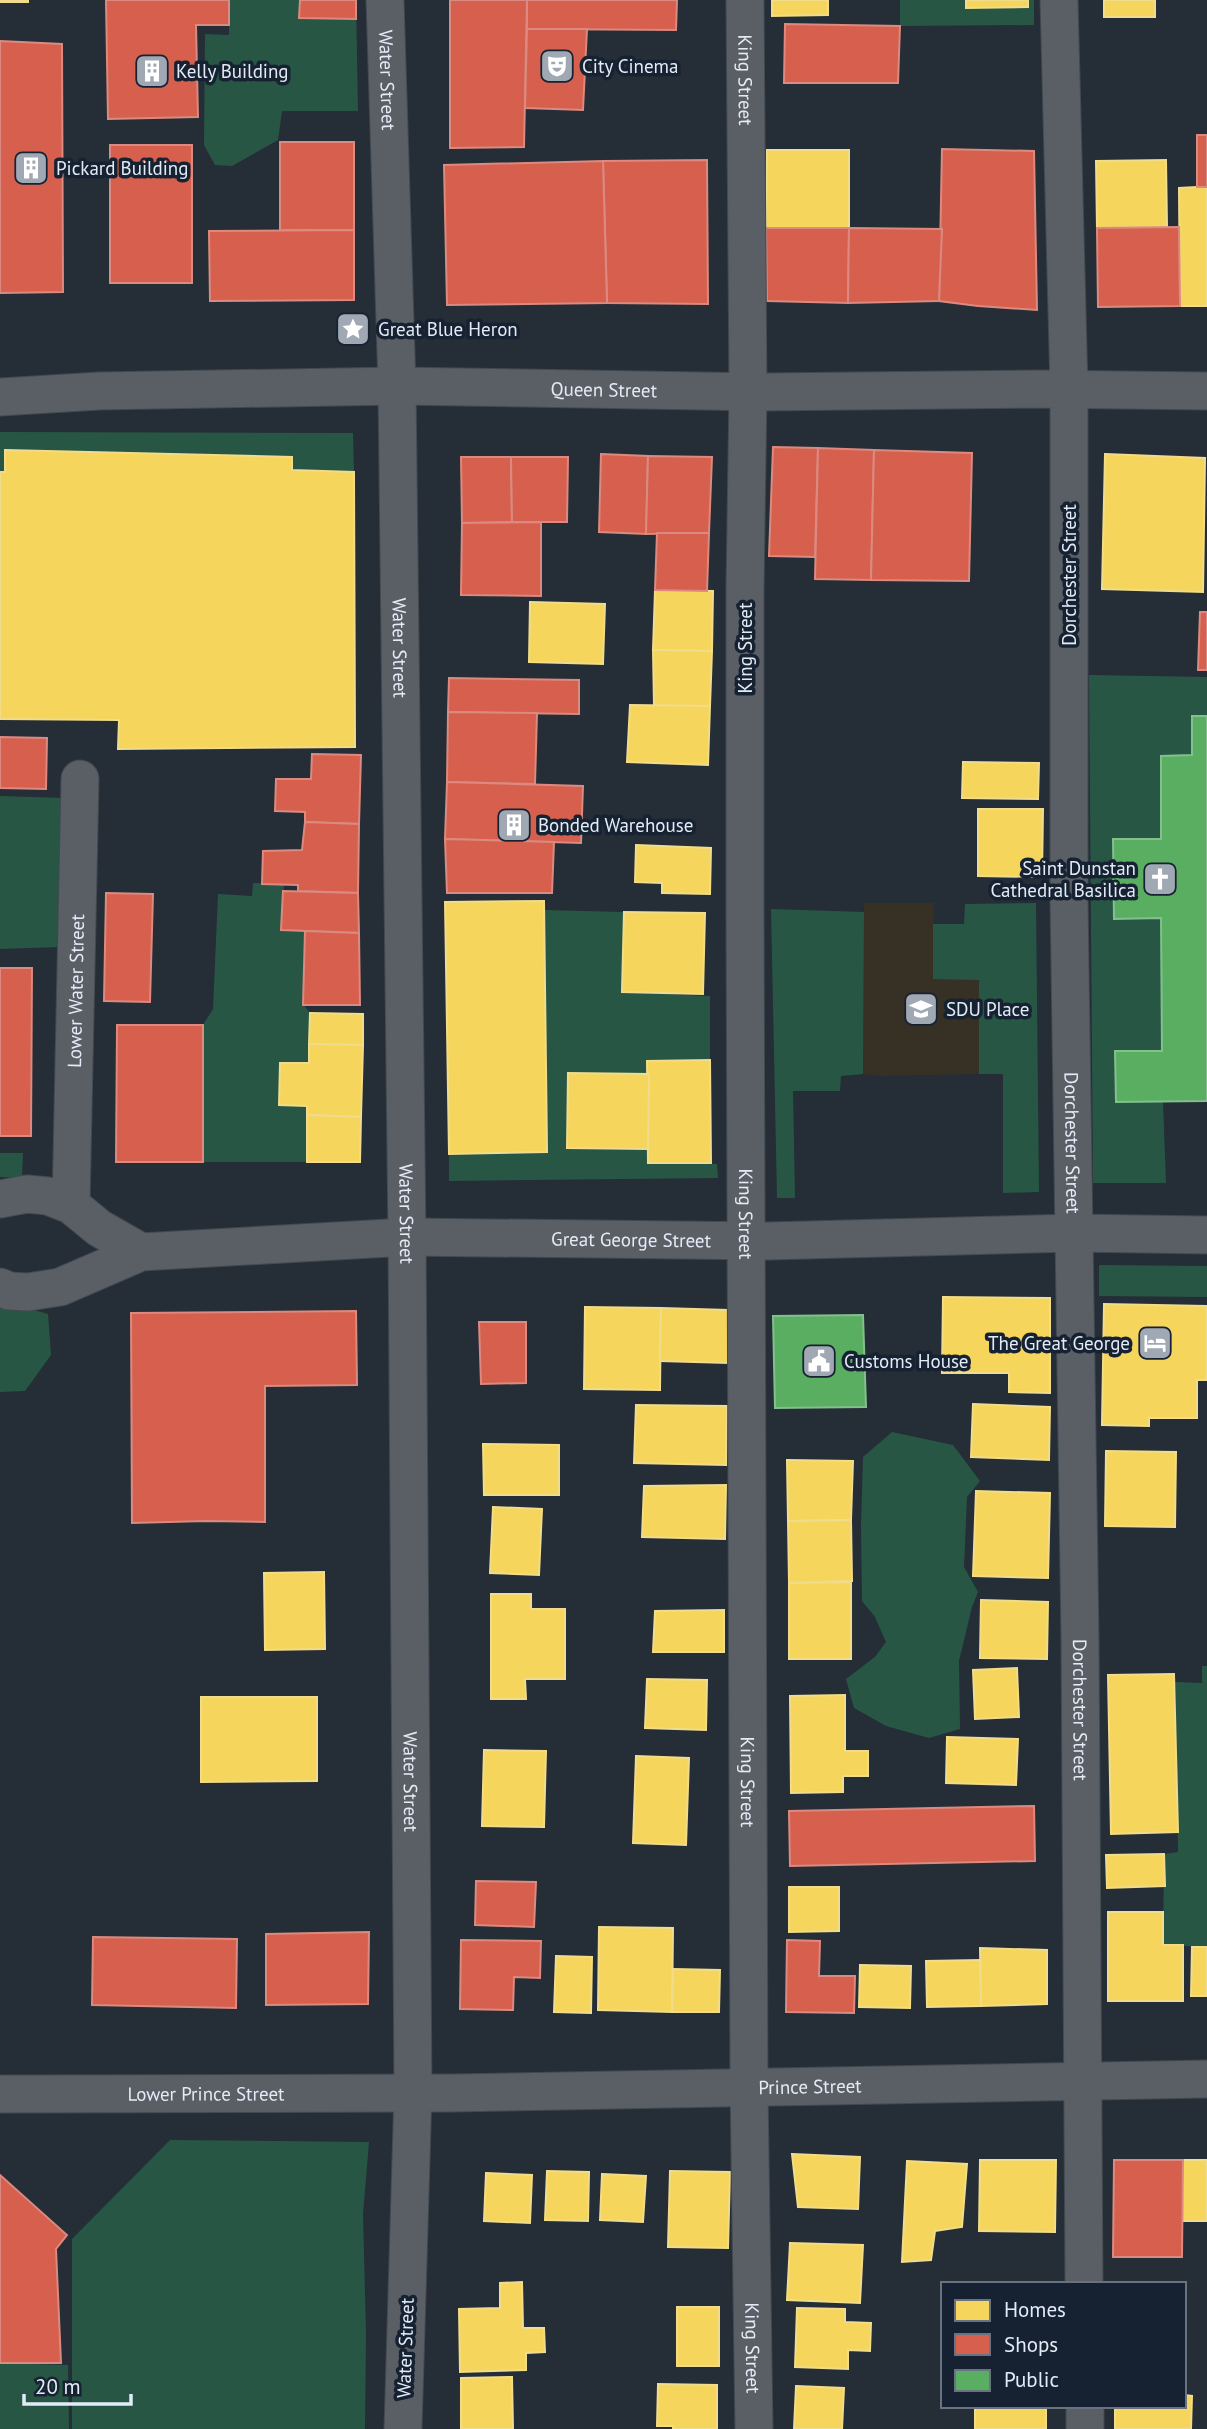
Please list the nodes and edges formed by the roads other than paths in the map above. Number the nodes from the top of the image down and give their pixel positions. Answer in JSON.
{"nodes":[{"id":1,"x":385,"y":0,"type":"edge"},
{"id":2,"x":745,"y":0,"type":"edge"},
{"id":3,"x":1059,"y":0,"type":"edge"},
{"id":4,"x":397,"y":386,"type":"junction"},
{"id":5,"x":1069,"y":389,"type":"junction"},
{"id":6,"x":748,"y":391,"type":"junction"},
{"id":7,"x":1207,"y":391,"type":"edge"},
{"id":8,"x":0,"y":397,"type":"edge"},
{"id":9,"x":80,"y":779,"type":"dead end"},
{"id":10,"x":0,"y":1199,"type":"edge"},
{"id":11,"x":72,"y":1205,"type":"junction"},
{"id":12,"x":1074,"y":1233,"type":"junction"},
{"id":13,"x":1207,"y":1235,"type":"edge"},
{"id":14,"x":407,"y":1237,"type":"junction"},
{"id":15,"x":747,"y":1241,"type":"junction"},
{"id":16,"x":141,"y":1252,"type":"junction"},
{"id":17,"x":0,"y":1287,"type":"edge"},
{"id":18,"x":1207,"y":2078,"type":"edge"},
{"id":19,"x":1081,"y":2081,"type":"junction"},
{"id":20,"x":750,"y":2087,"type":"junction"},
{"id":21,"x":413,"y":2092,"type":"junction"},
{"id":22,"x":0,"y":2094,"type":"edge"},
{"id":23,"x":1084,"y":2282,"type":"edge"},
{"id":24,"x":1085,"y":2408,"type":"edge"},
{"id":25,"x":403,"y":2429,"type":"edge"},
{"id":26,"x":754,"y":2429,"type":"edge"},
{"id":27,"x":1085,"y":2429,"type":"edge"}],
"edges":[{"from":1,"to":4,"type":"street","name":"Water Street"},
{"from":2,"to":6,"type":"street","name":"King Street"},
{"from":3,"to":5,"type":"street","name":"Dorchester Street"},
{"from":4,"to":6,"type":"street","name":"Queen Street"},
{"from":4,"to":8,"type":"street","name":"Queen Street"},
{"from":4,"to":14,"type":"street","name":"Water Street"},
{"from":5,"to":6,"type":"street","name":"Queen Street"},
{"from":5,"to":7,"type":"street","name":"Queen Street"},
{"from":5,"to":12,"type":"street","name":"Dorchester Street"},
{"from":6,"to":15,"type":"street","name":"King Street"},
{"from":9,"to":11,"type":"street","name":"Lower Water Street"},
{"from":10,"to":11,"type":"street"},
{"from":11,"to":16,"type":"street"},
{"from":12,"to":13,"type":"street","name":"Great George Street"},
{"from":12,"to":15,"type":"street","name":"Great George Street"},
{"from":12,"to":19,"type":"street","name":"Dorchester Street"},
{"from":14,"to":15,"type":"street","name":"Great George Street"},
{"from":14,"to":16,"type":"street","name":"Great George Street"},
{"from":14,"to":21,"type":"street","name":"Water Street"},
{"from":15,"to":20,"type":"street","name":"King Street"},
{"from":16,"to":17,"type":"street","name":"Great George Street"},
{"from":18,"to":19,"type":"street","name":"Prince Street"},
{"from":19,"to":20,"type":"street","name":"Prince Street"},
{"from":19,"to":23,"type":"street","name":"Dorchester Street"},
{"from":20,"to":21,"type":"street","name":"Prince Street"},
{"from":20,"to":26,"type":"street","name":"King Street"},
{"from":21,"to":22,"type":"street","name":"Lower Prince Street"},
{"from":21,"to":25,"type":"street","name":"Water Street"},
{"from":24,"to":27,"type":"street"}]}
